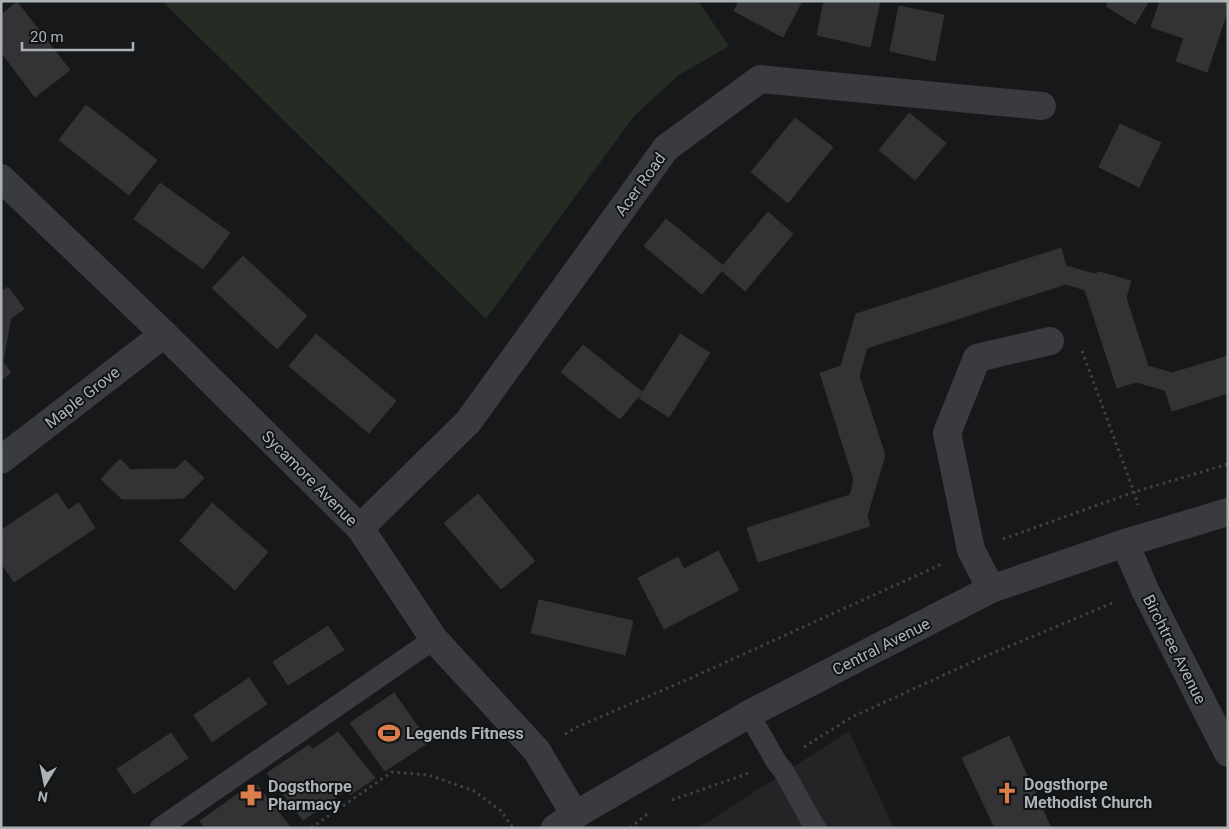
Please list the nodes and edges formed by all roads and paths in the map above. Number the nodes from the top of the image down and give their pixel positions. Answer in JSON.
{"nodes":[{"id":1,"x":1042,"y":106,"type":"dead end"},
{"id":2,"x":1,"y":178,"type":"edge"},
{"id":3,"x":164,"y":334,"type":"junction"},
{"id":4,"x":1050,"y":340,"type":"joint"},
{"id":5,"x":1,"y":460,"type":"edge"},
{"id":6,"x":1228,"y":464,"type":"edge"},
{"id":7,"x":1134,"y":492,"type":"junction"},
{"id":8,"x":1228,"y":512,"type":"edge"},
{"id":9,"x":360,"y":528,"type":"junction"},
{"id":10,"x":1136,"y":540,"type":"junction"},
{"id":11,"x":971,"y":550,"type":"junction"},
{"id":12,"x":991,"y":589,"type":"junction"},
{"id":13,"x":1145,"y":590,"type":"junction"},
{"id":14,"x":434,"y":639,"type":"junction"},
{"id":15,"x":750,"y":714,"type":"junction"},
{"id":16,"x":537,"y":751,"type":"junction"},
{"id":17,"x":1228,"y":753,"type":"edge"},
{"id":18,"x":777,"y":763,"type":"junction"},
{"id":19,"x":670,"y":800,"type":"dead end"},
{"id":20,"x":654,"y":810,"type":"dead end"},
{"id":21,"x":565,"y":821,"type":"edge"},
{"id":22,"x":160,"y":828,"type":"edge"},
{"id":23,"x":311,"y":828,"type":"edge"},
{"id":24,"x":513,"y":828,"type":"edge"},
{"id":25,"x":630,"y":828,"type":"edge"},
{"id":26,"x":816,"y":828,"type":"edge"}],
"edges":[{"from":1,"to":9,"type":"street","name":"Acer Road"},
{"from":2,"to":3,"type":"street","name":"Sycamore Avenue"},
{"from":3,"to":5,"type":"street","name":"Maple Grove"},
{"from":3,"to":9,"type":"street","name":"Sycamore Avenue"},
{"from":4,"to":7,"type":"path"},
{"from":4,"to":11,"type":"street"},
{"from":6,"to":7,"type":"path"},
{"from":7,"to":10,"type":"path"},
{"from":7,"to":11,"type":"path"},
{"from":8,"to":10,"type":"street","name":"Central Avenue"},
{"from":9,"to":14,"type":"street","name":"Sycamore Avenue"},
{"from":10,"to":12,"type":"street","name":"Central Avenue"},
{"from":10,"to":13,"type":"street","name":"Birchtree Avenue"},
{"from":11,"to":12,"type":"street"},
{"from":11,"to":16,"type":"path"},
{"from":12,"to":15,"type":"street","name":"Central Avenue"},
{"from":13,"to":17,"type":"street","name":"Birchtree Avenue"},
{"from":13,"to":18,"type":"path"},
{"from":14,"to":16,"type":"street","name":"Sycamore Avenue"},
{"from":14,"to":22,"type":"lane"},
{"from":15,"to":18,"type":"lane"},
{"from":15,"to":21,"type":"street","name":"Central Avenue"},
{"from":16,"to":21,"type":"street","name":"Sycamore Avenue"},
{"from":18,"to":19,"type":"path"},
{"from":18,"to":26,"type":"lane"},
{"from":20,"to":25,"type":"path"},
{"from":23,"to":24,"type":"path"}]}
